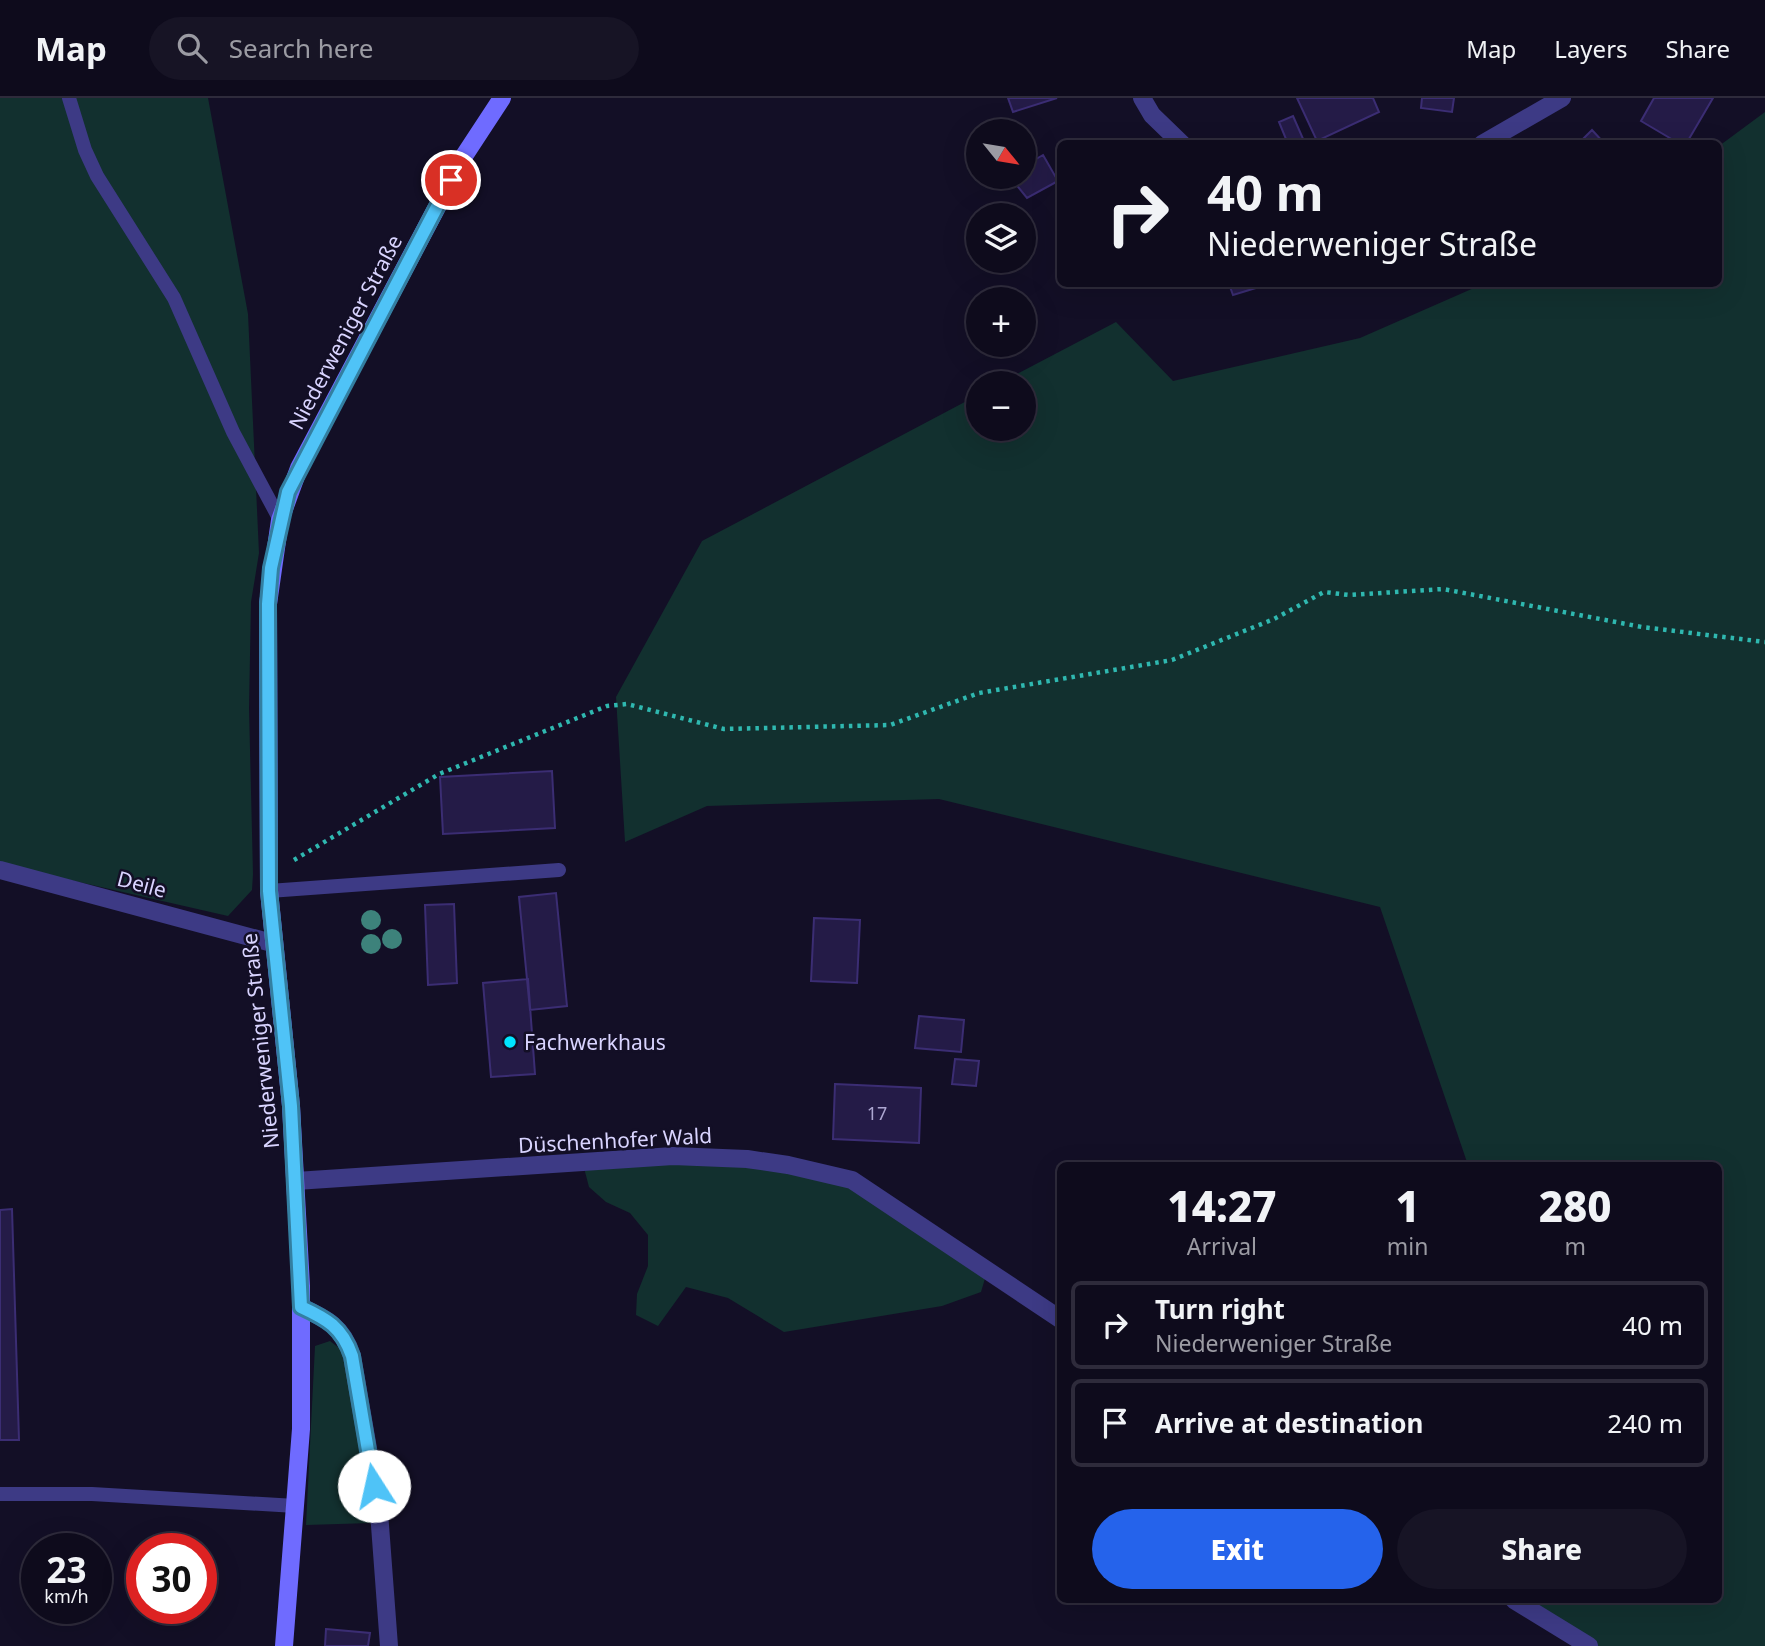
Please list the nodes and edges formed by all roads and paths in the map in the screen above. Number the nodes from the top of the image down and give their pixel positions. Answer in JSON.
{"nodes":[{"id":1,"x":69,"y":98,"type":"edge"},
{"id":2,"x":502,"y":98,"type":"edge"},
{"id":3,"x":1142,"y":98,"type":"edge"},
{"id":4,"x":1562,"y":98,"type":"edge"},
{"id":5,"x":1178,"y":140,"type":"edge"},
{"id":6,"x":1489,"y":140,"type":"edge"},
{"id":7,"x":280,"y":520,"type":"junction"},
{"id":8,"x":1764,"y":643,"type":"edge"},
{"id":9,"x":0,"y":870,"type":"edge"},
{"id":10,"x":559,"y":870,"type":"dead end"},
{"id":11,"x":269,"y":883,"type":"junction"},
{"id":12,"x":272,"y":943,"type":"junction"},
{"id":13,"x":296,"y":1181,"type":"junction"},
{"id":14,"x":301,"y":1307,"type":"junction"},
{"id":15,"x":1057,"y":1317,"type":"edge"},
{"id":16,"x":0,"y":1494,"type":"edge"},
{"id":17,"x":296,"y":1506,"type":"junction"},
{"id":18,"x":1519,"y":1603,"type":"edge"},
{"id":19,"x":284,"y":1646,"type":"edge"},
{"id":20,"x":389,"y":1646,"type":"edge"},
{"id":21,"x":1589,"y":1646,"type":"edge"}],
"edges":[{"from":1,"to":7,"type":"lane"},
{"from":2,"to":7,"type":"street","name":"Niederweniger Straße"},
{"from":3,"to":5,"type":"street"},
{"from":4,"to":6,"type":"street"},
{"from":7,"to":11,"type":"street","name":"Niederweniger Straße"},
{"from":8,"to":11,"type":"path"},
{"from":9,"to":12,"type":"street","name":"Deile"},
{"from":10,"to":11,"type":"lane"},
{"from":11,"to":12,"type":"street","name":"Niederweniger Straße"},
{"from":12,"to":13,"type":"street","name":"Niederweniger Straße"},
{"from":13,"to":14,"type":"street","name":"Niederweniger Straße"},
{"from":13,"to":15,"type":"street","name":"Düschenhofer Wald"},
{"from":14,"to":17,"type":"street","name":"Niederweniger Straße"},
{"from":14,"to":20,"type":"street"},
{"from":16,"to":17,"type":"lane"},
{"from":17,"to":19,"type":"street","name":"Niederweniger Straße"},
{"from":18,"to":21,"type":"street"}]}
